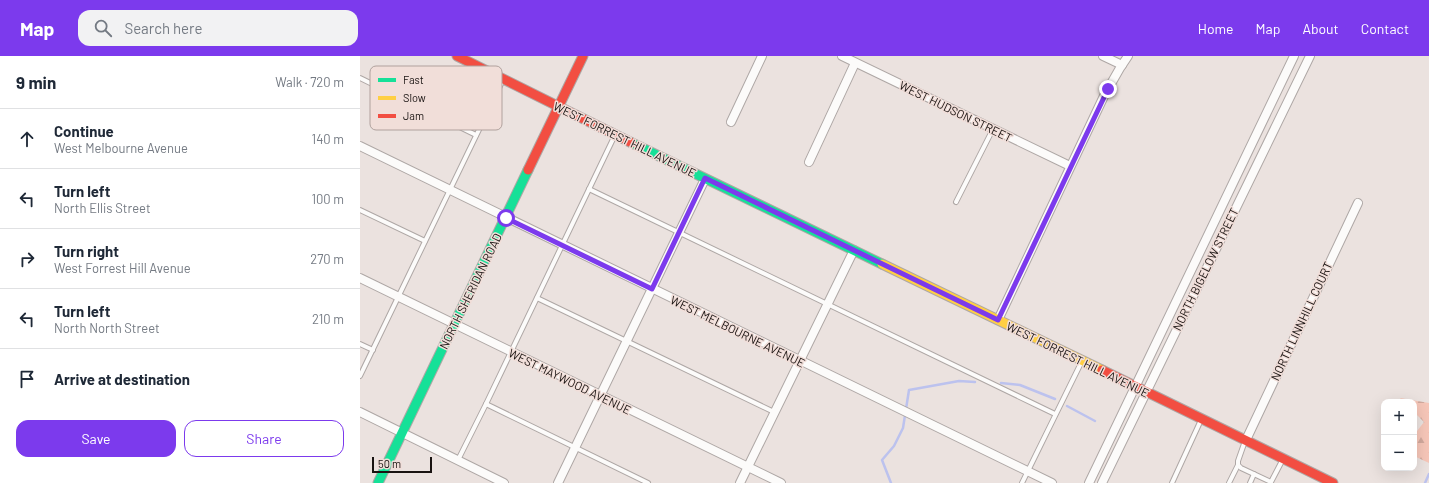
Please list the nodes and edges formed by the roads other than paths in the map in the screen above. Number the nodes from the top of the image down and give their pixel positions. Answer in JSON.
{"nodes":[{"id":1,"x":457,"y":56,"type":"edge"},
{"id":2,"x":582,"y":56,"type":"edge"},
{"id":3,"x":762,"y":56,"type":"edge"},
{"id":4,"x":842,"y":56,"type":"edge"},
{"id":5,"x":1103,"y":56,"type":"edge"},
{"id":6,"x":1128,"y":56,"type":"edge"},
{"id":7,"x":1294,"y":56,"type":"edge"},
{"id":8,"x":1310,"y":56,"type":"edge"},
{"id":9,"x":855,"y":63,"type":"junction"},
{"id":10,"x":1122,"y":65,"type":"junction"},
{"id":11,"x":477,"y":66,"type":"edge"},
{"id":12,"x":360,"y":78,"type":"edge"},
{"id":13,"x":503,"y":79,"type":"edge"},
{"id":14,"x":370,"y":83,"type":"edge"},
{"id":15,"x":558,"y":107,"type":"junction"},
{"id":16,"x":731,"y":122,"type":"dead end"},
{"id":17,"x":994,"y":129,"type":"junction"},
{"id":18,"x":466,"y":130,"type":"edge"},
{"id":19,"x":478,"y":130,"type":"edge"},
{"id":20,"x":476,"y":135,"type":"junction"},
{"id":21,"x":615,"y":135,"type":"junction"},
{"id":22,"x":360,"y":146,"type":"edge"},
{"id":23,"x":809,"y":162,"type":"dead end"},
{"id":24,"x":1070,"y":166,"type":"junction"},
{"id":25,"x":705,"y":178,"type":"junction"},
{"id":26,"x":589,"y":189,"type":"junction"},
{"id":27,"x":450,"y":190,"type":"junction"},
{"id":28,"x":956,"y":202,"type":"dead end"},
{"id":29,"x":1358,"y":203,"type":"dead end"},
{"id":30,"x":360,"y":210,"type":"edge"},
{"id":31,"x":1218,"y":214,"type":"junction"},
{"id":32,"x":506,"y":218,"type":"junction"},
{"id":33,"x":1230,"y":220,"type":"junction"},
{"id":34,"x":679,"y":234,"type":"junction"},
{"id":35,"x":425,"y":241,"type":"junction"},
{"id":36,"x":562,"y":245,"type":"junction"},
{"id":37,"x":854,"y":250,"type":"junction"},
{"id":38,"x":360,"y":278,"type":"edge"},
{"id":39,"x":652,"y":289,"type":"junction"},
{"id":40,"x":398,"y":297,"type":"junction"},
{"id":41,"x":537,"y":298,"type":"junction"},
{"id":42,"x":827,"y":305,"type":"junction"},
{"id":43,"x":998,"y":320,"type":"junction"},
{"id":44,"x":454,"y":324,"type":"junction"},
{"id":45,"x":627,"y":341,"type":"junction"},
{"id":46,"x":360,"y":344,"type":"edge"},
{"id":47,"x":373,"y":350,"type":"junction"},
{"id":48,"x":510,"y":352,"type":"junction"},
{"id":49,"x":1082,"y":360,"type":"junction"},
{"id":50,"x":800,"y":361,"type":"junction"},
{"id":51,"x":360,"y":376,"type":"edge"},
{"id":52,"x":1135,"y":386,"type":"junction"},
{"id":53,"x":1146,"y":391,"type":"junction"},
{"id":54,"x":601,"y":396,"type":"junction"},
{"id":55,"x":486,"y":404,"type":"junction"},
{"id":56,"x":360,"y":412,"type":"edge"},
{"id":57,"x":775,"y":412,"type":"junction"},
{"id":58,"x":1055,"y":414,"type":"junction"},
{"id":59,"x":1202,"y":419,"type":"junction"},
{"id":60,"x":402,"y":433,"type":"junction"},
{"id":61,"x":1246,"y":440,"type":"junction"},
{"id":62,"x":1109,"y":441,"type":"junction"},
{"id":63,"x":1120,"y":446,"type":"junction"},
{"id":64,"x":575,"y":448,"type":"junction"},
{"id":65,"x":1283,"y":458,"type":"junction"},
{"id":66,"x":457,"y":460,"type":"junction"},
{"id":67,"x":1238,"y":465,"type":"junction"},
{"id":68,"x":748,"y":467,"type":"junction"},
{"id":69,"x":1027,"y":471,"type":"junction"},
{"id":70,"x":1254,"y":474,"type":"junction"},
{"id":71,"x":378,"y":483,"type":"edge"},
{"id":72,"x":504,"y":483,"type":"edge"},
{"id":73,"x":558,"y":483,"type":"edge"},
{"id":74,"x":648,"y":483,"type":"edge"},
{"id":75,"x":740,"y":483,"type":"edge"},
{"id":76,"x":781,"y":483,"type":"edge"},
{"id":77,"x":1022,"y":483,"type":"edge"},
{"id":78,"x":1052,"y":483,"type":"edge"},
{"id":79,"x":1090,"y":483,"type":"edge"},
{"id":80,"x":1102,"y":483,"type":"edge"},
{"id":81,"x":1172,"y":483,"type":"edge"},
{"id":82,"x":1229,"y":483,"type":"edge"},
{"id":83,"x":1250,"y":483,"type":"edge"},
{"id":84,"x":1271,"y":483,"type":"edge"},
{"id":85,"x":1333,"y":483,"type":"edge"}],
"edges":[{"from":1,"to":11,"type":"main road","name":"WEST FORREST HILL AVENUE"},
{"from":2,"to":15,"type":"main road","name":"NORTH SHERIDAN ROAD"},
{"from":3,"to":16,"type":"street"},
{"from":4,"to":9,"type":"street","name":"WEST HUDSON STREET"},
{"from":5,"to":10,"type":"street"},
{"from":6,"to":10,"type":"street"},
{"from":7,"to":31,"type":"street","name":"NORTH BIGELOW STREET"},
{"from":8,"to":33,"type":"street","name":"NORTH BIGELOW STREET"},
{"from":9,"to":17,"type":"street","name":"WEST HUDSON STREET"},
{"from":9,"to":23,"type":"street"},
{"from":10,"to":24,"type":"street"},
{"from":12,"to":14,"type":"lane"},
{"from":13,"to":15,"type":"main road","name":"WEST FORREST HILL AVENUE"},
{"from":15,"to":21,"type":"main road","name":"WEST FORREST HILL AVENUE"},
{"from":15,"to":32,"type":"main road","name":"NORTH SHERIDAN ROAD"},
{"from":17,"to":24,"type":"street","name":"WEST HUDSON STREET"},
{"from":17,"to":28,"type":"lane"},
{"from":18,"to":20,"type":"lane"},
{"from":19,"to":20,"type":"lane"},
{"from":20,"to":27,"type":"lane"},
{"from":21,"to":25,"type":"main road","name":"WEST FORREST HILL AVENUE"},
{"from":21,"to":26,"type":"lane"},
{"from":22,"to":27,"type":"street","name":"WEST MELBOURNE AVENUE"},
{"from":24,"to":43,"type":"street"},
{"from":25,"to":34,"type":"street"},
{"from":25,"to":37,"type":"main road","name":"WEST FORREST HILL AVENUE"},
{"from":26,"to":34,"type":"lane"},
{"from":26,"to":36,"type":"lane"},
{"from":27,"to":32,"type":"street","name":"WEST MELBOURNE AVENUE"},
{"from":27,"to":35,"type":"lane"},
{"from":29,"to":61,"type":"street","name":"NORTH LINNHILL COURT"},
{"from":30,"to":35,"type":"lane"},
{"from":31,"to":33,"type":"lane"},
{"from":31,"to":52,"type":"street","name":"NORTH BIGELOW STREET"},
{"from":32,"to":36,"type":"street","name":"WEST MELBOURNE AVENUE"},
{"from":32,"to":44,"type":"main road","name":"NORTH SHERIDAN ROAD"},
{"from":33,"to":53,"type":"street","name":"NORTH BIGELOW STREET"},
{"from":34,"to":39,"type":"street"},
{"from":34,"to":42,"type":"lane"},
{"from":35,"to":40,"type":"lane"},
{"from":36,"to":39,"type":"street","name":"WEST MELBOURNE AVENUE"},
{"from":36,"to":41,"type":"lane"},
{"from":37,"to":42,"type":"street"},
{"from":37,"to":43,"type":"main road","name":"WEST FORREST HILL AVENUE"},
{"from":38,"to":40,"type":"street","name":"WEST MAYWOOD AVENUE"},
{"from":39,"to":45,"type":"street"},
{"from":39,"to":50,"type":"street","name":"WEST MELBOURNE AVENUE"},
{"from":40,"to":44,"type":"street","name":"WEST MAYWOOD AVENUE"},
{"from":40,"to":47,"type":"lane"},
{"from":41,"to":45,"type":"lane"},
{"from":41,"to":48,"type":"lane"},
{"from":42,"to":50,"type":"street"},
{"from":42,"to":58,"type":"lane"},
{"from":43,"to":49,"type":"main road","name":"WEST FORREST HILL AVENUE"},
{"from":44,"to":48,"type":"street","name":"WEST MAYWOOD AVENUE"},
{"from":44,"to":60,"type":"main road","name":"NORTH SHERIDAN ROAD"},
{"from":45,"to":54,"type":"street"},
{"from":45,"to":57,"type":"lane"},
{"from":46,"to":47,"type":"lane"},
{"from":47,"to":51,"type":"lane"},
{"from":48,"to":54,"type":"street","name":"WEST MAYWOOD AVENUE"},
{"from":48,"to":55,"type":"lane"},
{"from":49,"to":52,"type":"main road","name":"WEST FORREST HILL AVENUE"},
{"from":49,"to":58,"type":"lane"},
{"from":50,"to":57,"type":"street"},
{"from":50,"to":69,"type":"street","name":"WEST MELBOURNE AVENUE"},
{"from":52,"to":53,"type":"main road","name":"WEST FORREST HILL AVENUE"},
{"from":52,"to":62,"type":"street","name":"NORTH BIGELOW STREET"},
{"from":53,"to":59,"type":"main road","name":"WEST FORREST HILL AVENUE"},
{"from":53,"to":63,"type":"street","name":"NORTH BIGELOW STREET"},
{"from":54,"to":64,"type":"street"},
{"from":54,"to":68,"type":"street","name":"WEST MAYWOOD AVENUE"},
{"from":55,"to":64,"type":"lane"},
{"from":55,"to":66,"type":"lane"},
{"from":56,"to":60,"type":"street"},
{"from":57,"to":68,"type":"street"},
{"from":58,"to":69,"type":"lane"},
{"from":59,"to":61,"type":"main road","name":"WEST FORREST HILL AVENUE"},
{"from":59,"to":81,"type":"lane"},
{"from":60,"to":66,"type":"street"},
{"from":60,"to":71,"type":"main road","name":"NORTH SHERIDAN ROAD"},
{"from":61,"to":65,"type":"main road","name":"WEST FORREST HILL AVENUE"},
{"from":61,"to":67,"type":"lane"},
{"from":62,"to":63,"type":"lane"},
{"from":62,"to":79,"type":"street","name":"NORTH BIGELOW STREET"},
{"from":63,"to":80,"type":"street","name":"NORTH BIGELOW STREET"},
{"from":64,"to":73,"type":"street"},
{"from":64,"to":74,"type":"lane"},
{"from":65,"to":84,"type":"lane"},
{"from":65,"to":85,"type":"main road","name":"WEST FORREST HILL AVENUE"},
{"from":66,"to":72,"type":"street"},
{"from":67,"to":70,"type":"lane"},
{"from":67,"to":82,"type":"lane"},
{"from":68,"to":75,"type":"street"},
{"from":68,"to":76,"type":"street","name":"WEST MAYWOOD AVENUE"},
{"from":69,"to":77,"type":"lane"},
{"from":69,"to":78,"type":"street","name":"WEST MELBOURNE AVENUE"},
{"from":70,"to":83,"type":"lane"},
{"from":70,"to":84,"type":"lane"}]}
